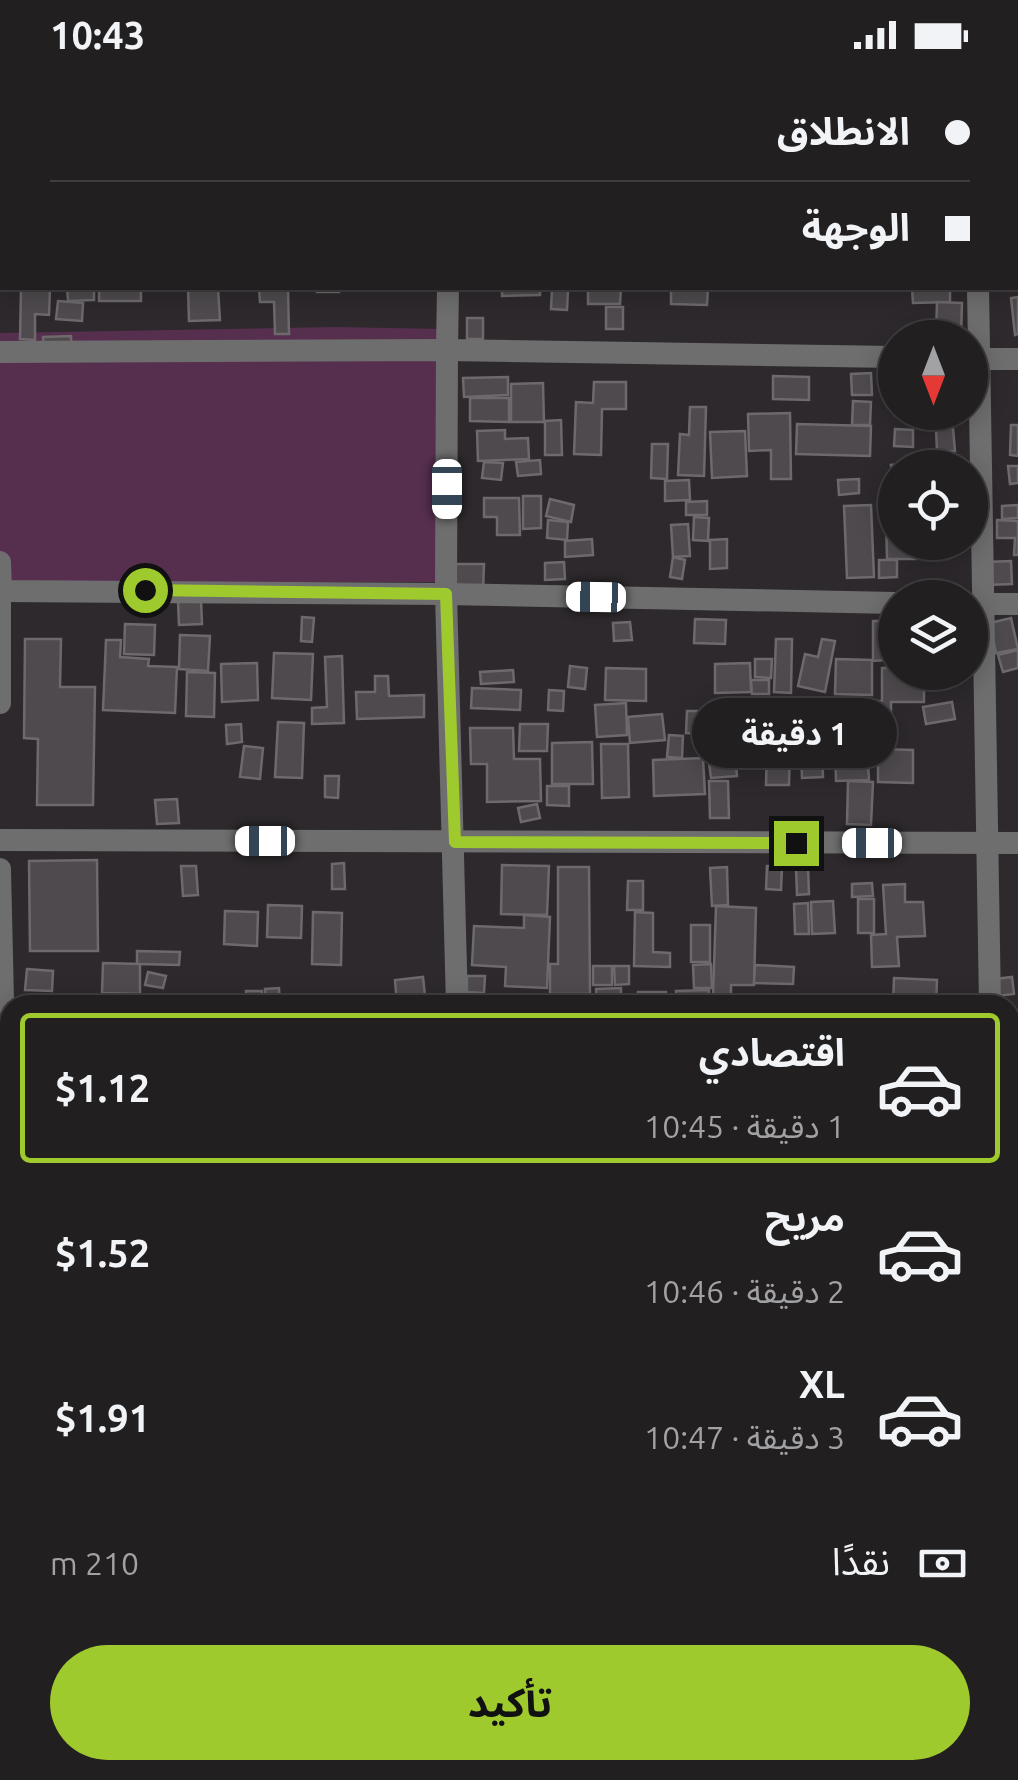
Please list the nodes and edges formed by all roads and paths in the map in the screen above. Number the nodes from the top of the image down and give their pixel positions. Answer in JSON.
{"nodes":[{"id":1,"x":448,"y":290,"type":"edge"},
{"id":2,"x":978,"y":290,"type":"edge"},
{"id":3,"x":976,"y":320,"type":"edge"},
{"id":4,"x":448,"y":350,"type":"junction"},
{"id":5,"x":0,"y":352,"type":"edge"},
{"id":6,"x":878,"y":357,"type":"edge"},
{"id":7,"x":1018,"y":358,"type":"edge"},
{"id":8,"x":988,"y":359,"type":"edge"},
{"id":9,"x":975,"y":430,"type":"edge"},
{"id":10,"x":0,"y":562,"type":"edge"},
{"id":11,"x":977,"y":580,"type":"edge"},
{"id":12,"x":0,"y":591,"type":"edge"},
{"id":13,"x":446,"y":594,"type":"junction"},
{"id":14,"x":878,"y":603,"type":"edge"},
{"id":15,"x":988,"y":604,"type":"edge"},
{"id":16,"x":1018,"y":604,"type":"edge"},
{"id":17,"x":980,"y":690,"type":"edge"},
{"id":18,"x":0,"y":702,"type":"edge"},
{"id":19,"x":0,"y":840,"type":"edge"},
{"id":20,"x":455,"y":842,"type":"junction"},
{"id":21,"x":985,"y":844,"type":"junction"},
{"id":22,"x":1018,"y":844,"type":"edge"},
{"id":23,"x":0,"y":869,"type":"edge"},
{"id":24,"x":3,"y":995,"type":"edge"},
{"id":25,"x":457,"y":995,"type":"edge"},
{"id":26,"x":990,"y":995,"type":"edge"}],
"edges":[{"from":1,"to":4,"type":"street"},
{"from":2,"to":3,"type":"street"},
{"from":4,"to":5,"type":"street"},
{"from":4,"to":6,"type":"street"},
{"from":4,"to":13,"type":"street"},
{"from":7,"to":8,"type":"street"},
{"from":9,"to":11,"type":"street"},
{"from":10,"to":12,"type":"street"},
{"from":12,"to":13,"type":"street"},
{"from":12,"to":18,"type":"street"},
{"from":13,"to":14,"type":"street"},
{"from":13,"to":20,"type":"street"},
{"from":15,"to":16,"type":"street"},
{"from":17,"to":21,"type":"street"},
{"from":19,"to":20,"type":"street"},
{"from":20,"to":21,"type":"street"},
{"from":20,"to":25,"type":"street"},
{"from":21,"to":22,"type":"street"},
{"from":21,"to":26,"type":"street"},
{"from":23,"to":24,"type":"street"}]}
